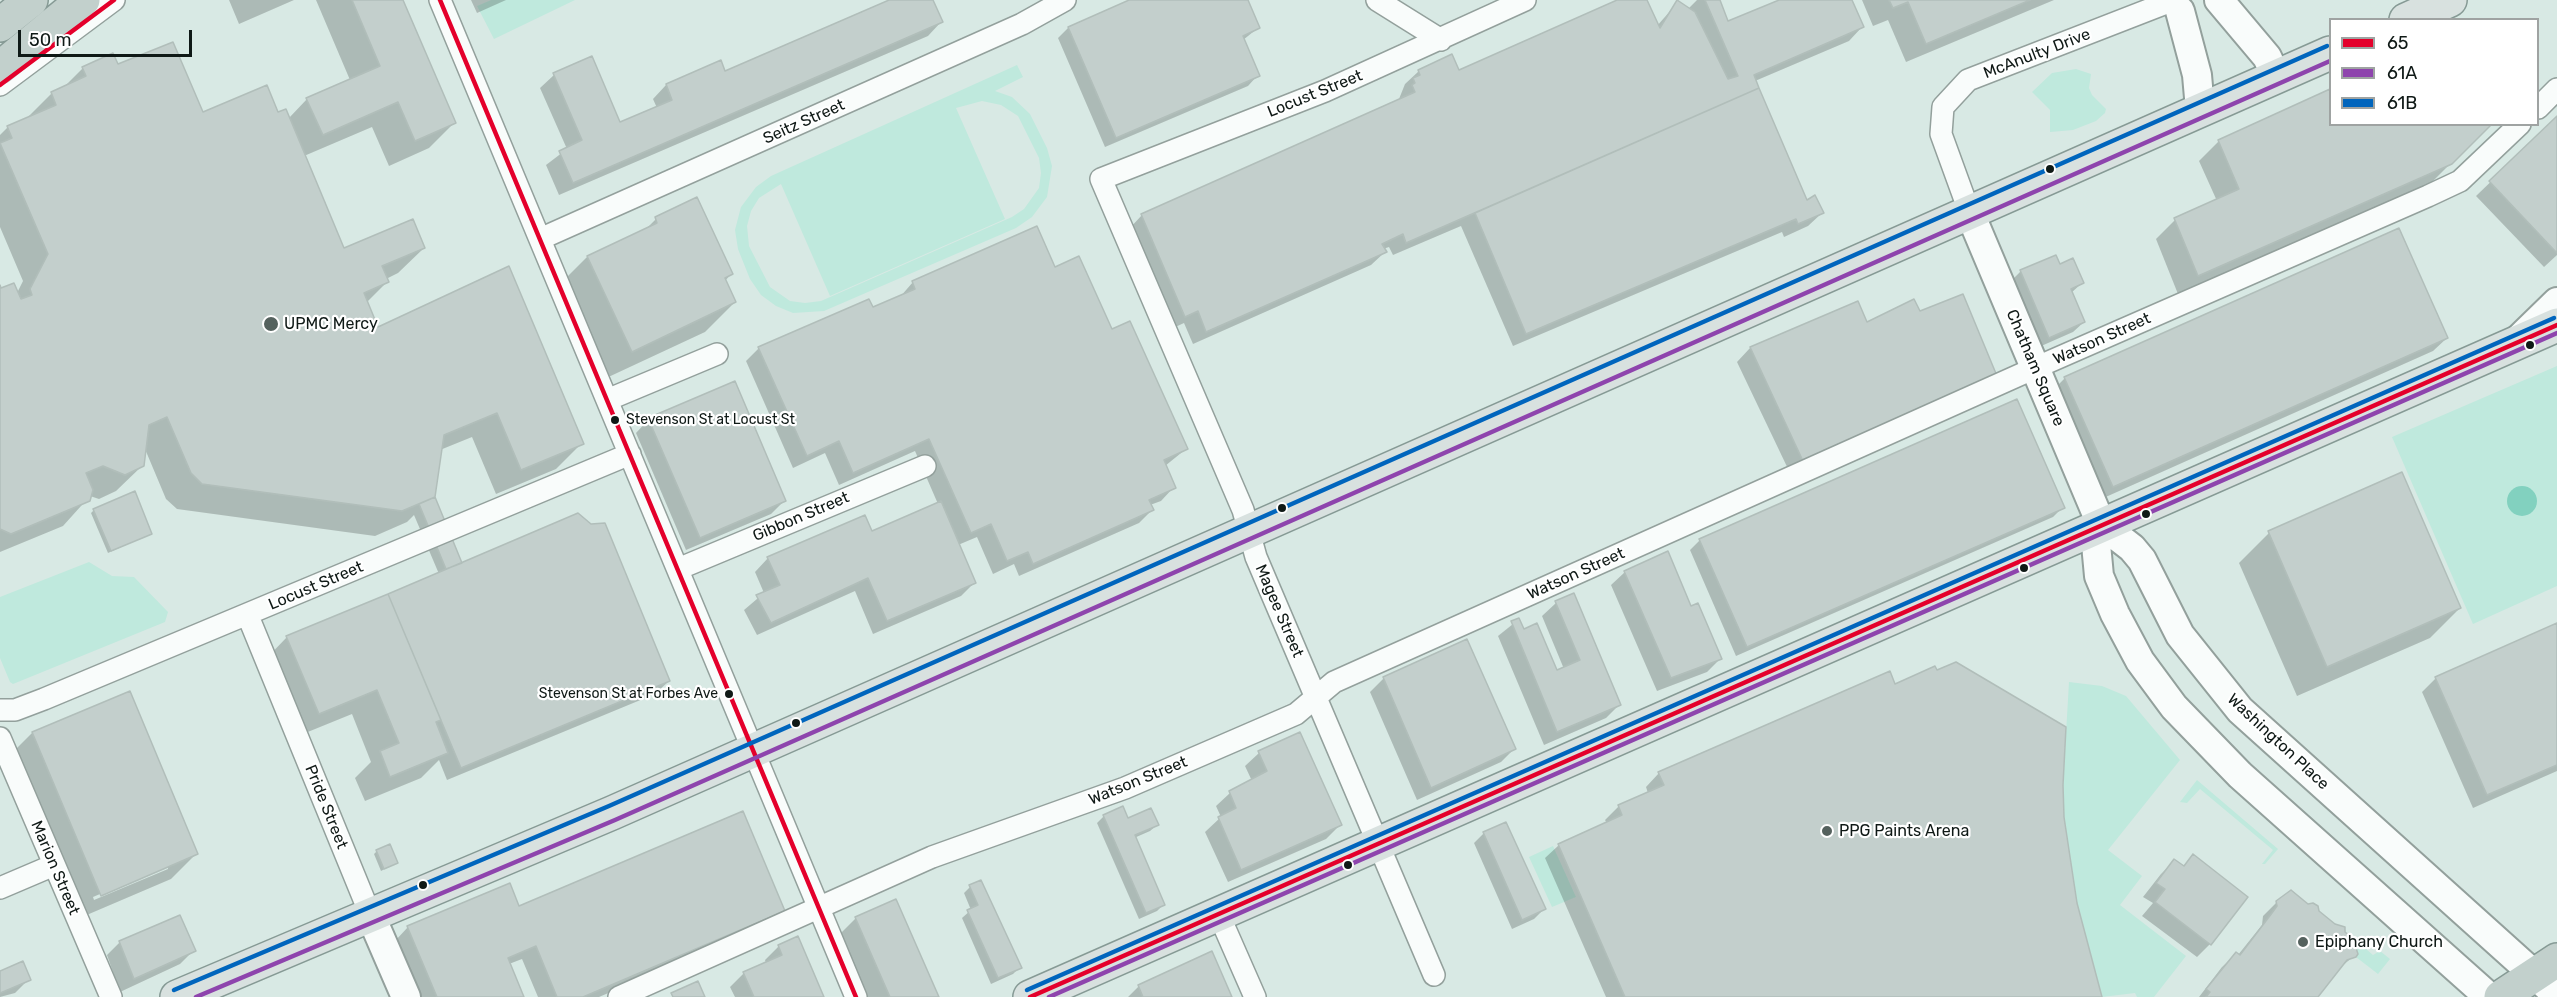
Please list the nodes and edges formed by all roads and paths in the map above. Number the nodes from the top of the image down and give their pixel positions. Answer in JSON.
{"nodes":[{"id":1,"x":31,"y":0,"type":"edge"},
{"id":2,"x":83,"y":0,"type":"edge"},
{"id":3,"x":114,"y":0,"type":"edge"},
{"id":4,"x":440,"y":0,"type":"edge"},
{"id":5,"x":1065,"y":0,"type":"edge"},
{"id":6,"x":1377,"y":0,"type":"edge"},
{"id":7,"x":1525,"y":0,"type":"edge"},
{"id":8,"x":2219,"y":0,"type":"edge"},
{"id":9,"x":2450,"y":0,"type":"edge"},
{"id":10,"x":2177,"y":6,"type":"edge"},
{"id":11,"x":2410,"y":18,"type":"edge"},
{"id":12,"x":0,"y":25,"type":"edge"},
{"id":13,"x":1441,"y":40,"type":"junction"},
{"id":14,"x":2329,"y":54,"type":"edge"},
{"id":15,"x":0,"y":68,"type":"edge"},
{"id":16,"x":2276,"y":76,"type":"junction"},
{"id":17,"x":0,"y":85,"type":"edge"},
{"id":18,"x":2557,"y":89,"type":"edge"},
{"id":19,"x":2539,"y":107,"type":"edge"},
{"id":20,"x":2200,"y":109,"type":"junction"},
{"id":21,"x":2518,"y":126,"type":"edge"},
{"id":22,"x":1101,"y":179,"type":"joint"},
{"id":23,"x":1969,"y":211,"type":"junction"},
{"id":24,"x":540,"y":239,"type":"junction"},
{"id":25,"x":2557,"y":302,"type":"edge"},
{"id":26,"x":2557,"y":325,"type":"edge"},
{"id":27,"x":2515,"y":344,"type":"junction"},
{"id":28,"x":717,"y":354,"type":"dead end"},
{"id":29,"x":2035,"y":368,"type":"junction"},
{"id":30,"x":607,"y":400,"type":"junction"},
{"id":31,"x":630,"y":454,"type":"junction"},
{"id":32,"x":925,"y":466,"type":"dead end"},
{"id":33,"x":2101,"y":524,"type":"junction"},
{"id":34,"x":1248,"y":531,"type":"junction"},
{"id":35,"x":678,"y":569,"type":"junction"},
{"id":36,"x":248,"y":616,"type":"junction"},
{"id":37,"x":1315,"y":698,"type":"junction"},
{"id":38,"x":0,"y":710,"type":"edge"},
{"id":39,"x":0,"y":738,"type":"edge"},
{"id":40,"x":754,"y":750,"type":"junction"},
{"id":41,"x":1377,"y":846,"type":"junction"},
{"id":42,"x":54,"y":865,"type":"junction"},
{"id":43,"x":0,"y":888,"type":"edge"},
{"id":44,"x":819,"y":907,"type":"junction"},
{"id":45,"x":370,"y":914,"type":"junction"},
{"id":46,"x":1219,"y":915,"type":"junction"},
{"id":47,"x":1434,"y":975,"type":"dead end"},
{"id":48,"x":2550,"y":976,"type":"edge"},
{"id":49,"x":111,"y":997,"type":"edge"},
{"id":50,"x":177,"y":997,"type":"edge"},
{"id":51,"x":406,"y":997,"type":"edge"},
{"id":52,"x":619,"y":997,"type":"edge"},
{"id":53,"x":856,"y":997,"type":"edge"},
{"id":54,"x":1030,"y":997,"type":"edge"},
{"id":55,"x":1255,"y":997,"type":"edge"},
{"id":56,"x":2489,"y":997,"type":"edge"},
{"id":57,"x":2501,"y":997,"type":"edge"}],
"edges":[{"from":1,"to":12,"type":"highway"},
{"from":2,"to":15,"type":"highway"},
{"from":3,"to":17,"type":"street"},
{"from":4,"to":24,"type":"street"},
{"from":5,"to":24,"type":"street","name":"Seitz Street"},
{"from":6,"to":13,"type":"street"},
{"from":7,"to":13,"type":"street","name":"Locust Street"},
{"from":8,"to":16,"type":"main road"},
{"from":9,"to":11,"type":"main road"},
{"from":10,"to":20,"type":"main road"},
{"from":10,"to":23,"type":"street","name":"McAnulty Drive"},
{"from":13,"to":22,"type":"street","name":"Locust Street"},
{"from":14,"to":16,"type":"main road"},
{"from":16,"to":20,"type":"main road"},
{"from":18,"to":19,"type":"street"},
{"from":20,"to":23,"type":"main road"},
{"from":21,"to":29,"type":"street","name":"Watson Street"},
{"from":22,"to":34,"type":"street","name":"Magee Street"},
{"from":23,"to":29,"type":"main road","name":"Chatham Square"},
{"from":23,"to":34,"type":"main road"},
{"from":24,"to":30,"type":"street"},
{"from":25,"to":27,"type":"main road"},
{"from":26,"to":27,"type":"main road"},
{"from":27,"to":33,"type":"main road"},
{"from":28,"to":30,"type":"street"},
{"from":29,"to":33,"type":"main road","name":"Chatham Square"},
{"from":29,"to":37,"type":"street","name":"Watson Street"},
{"from":30,"to":31,"type":"street"},
{"from":31,"to":35,"type":"street"},
{"from":31,"to":36,"type":"street","name":"Locust Street"},
{"from":32,"to":35,"type":"street","name":"Gibbon Street"},
{"from":33,"to":41,"type":"main road"},
{"from":33,"to":48,"type":"main road","name":"Washington Place"},
{"from":33,"to":56,"type":"main road"},
{"from":34,"to":37,"type":"street","name":"Magee Street"},
{"from":34,"to":40,"type":"main road"},
{"from":35,"to":40,"type":"street"},
{"from":36,"to":38,"type":"street","name":"Locust Street"},
{"from":36,"to":45,"type":"street","name":"Pride Street"},
{"from":37,"to":41,"type":"street","name":"Magee Street"},
{"from":37,"to":44,"type":"street","name":"Watson Street"},
{"from":39,"to":42,"type":"street","name":"Marion Street"},
{"from":40,"to":44,"type":"street"},
{"from":40,"to":45,"type":"main road"},
{"from":41,"to":46,"type":"main road"},
{"from":41,"to":47,"type":"street","name":"Magee Street"},
{"from":42,"to":43,"type":"street"},
{"from":42,"to":49,"type":"street","name":"Marion Street"},
{"from":44,"to":52,"type":"street","name":"Watson Street"},
{"from":44,"to":53,"type":"street"},
{"from":45,"to":50,"type":"main road"},
{"from":45,"to":51,"type":"main road","name":"Pride Street"},
{"from":46,"to":54,"type":"main road"},
{"from":46,"to":55,"type":"street"},
{"from":48,"to":57,"type":"highway"}]}
